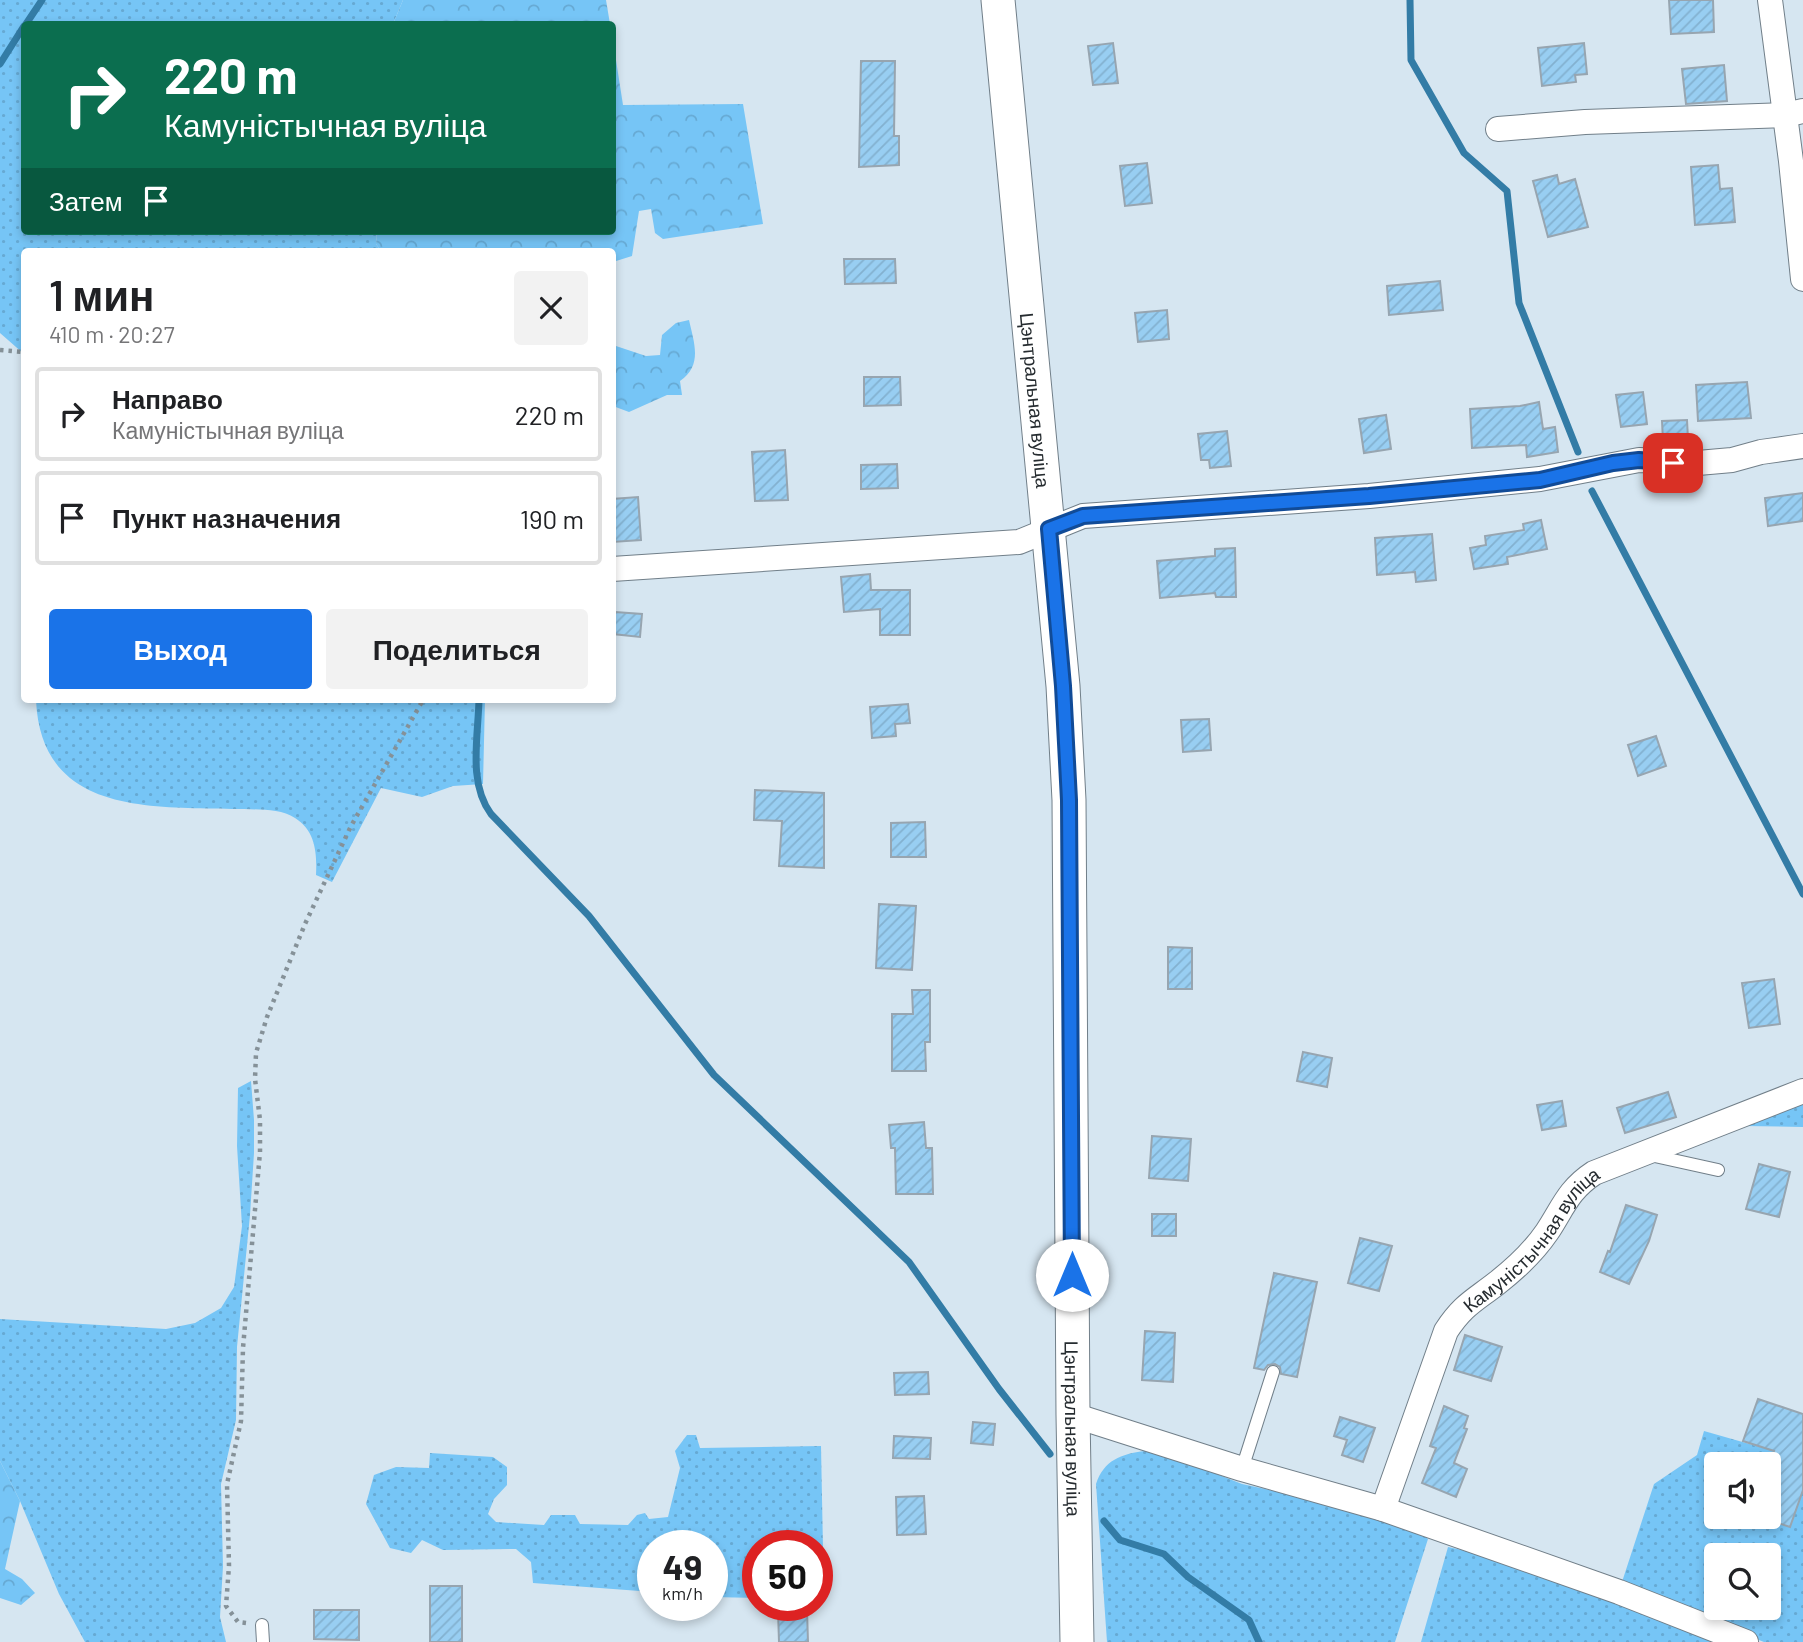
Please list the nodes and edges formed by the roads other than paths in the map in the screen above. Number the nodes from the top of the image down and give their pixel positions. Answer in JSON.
{"nodes":[{"id":1,"x":998,"y":0,"type":"edge"},
{"id":2,"x":1770,"y":0,"type":"edge"},
{"id":3,"x":1794,"y":113,"type":"edge"},
{"id":4,"x":1498,"y":129,"type":"dead end"},
{"id":5,"x":1803,"y":279,"type":"edge"},
{"id":6,"x":1803,"y":446,"type":"edge"},
{"id":7,"x":1049,"y":529,"type":"junction"},
{"id":8,"x":616,"y":569,"type":"edge"},
{"id":9,"x":1803,"y":1091,"type":"edge"},
{"id":10,"x":1646,"y":1154,"type":"junction"},
{"id":11,"x":1718,"y":1170,"type":"dead end"},
{"id":12,"x":1273,"y":1372,"type":"dead end"},
{"id":13,"x":1073,"y":1415,"type":"junction"},
{"id":14,"x":1242,"y":1469,"type":"junction"},
{"id":15,"x":1383,"y":1509,"type":"junction"},
{"id":16,"x":262,"y":1625,"type":"road end"},
{"id":17,"x":262,"y":1642,"type":"edge"},
{"id":18,"x":1077,"y":1642,"type":"edge"},
{"id":19,"x":1746,"y":1642,"type":"edge"}],
"edges":[{"from":1,"to":7,"type":"main road","name":"Цэнтральная вуліца"},
{"from":2,"to":3,"type":"street"},
{"from":3,"to":4,"type":"street"},
{"from":3,"to":5,"type":"street"},
{"from":6,"to":7,"type":"street"},
{"from":7,"to":8,"type":"street"},
{"from":7,"to":13,"type":"main road","name":"Цэнтральная вуліца"},
{"from":9,"to":10,"type":"street","name":"Камуністычная вуліца"},
{"from":10,"to":11,"type":"lane"},
{"from":10,"to":15,"type":"street","name":"Камуністычная вуліца"},
{"from":12,"to":14,"type":"lane"},
{"from":13,"to":14,"type":"street"},
{"from":13,"to":18,"type":"main road","name":"Цэнтральная вуліца"},
{"from":14,"to":15,"type":"street"},
{"from":15,"to":19,"type":"street"},
{"from":16,"to":17,"type":"lane"}]}
